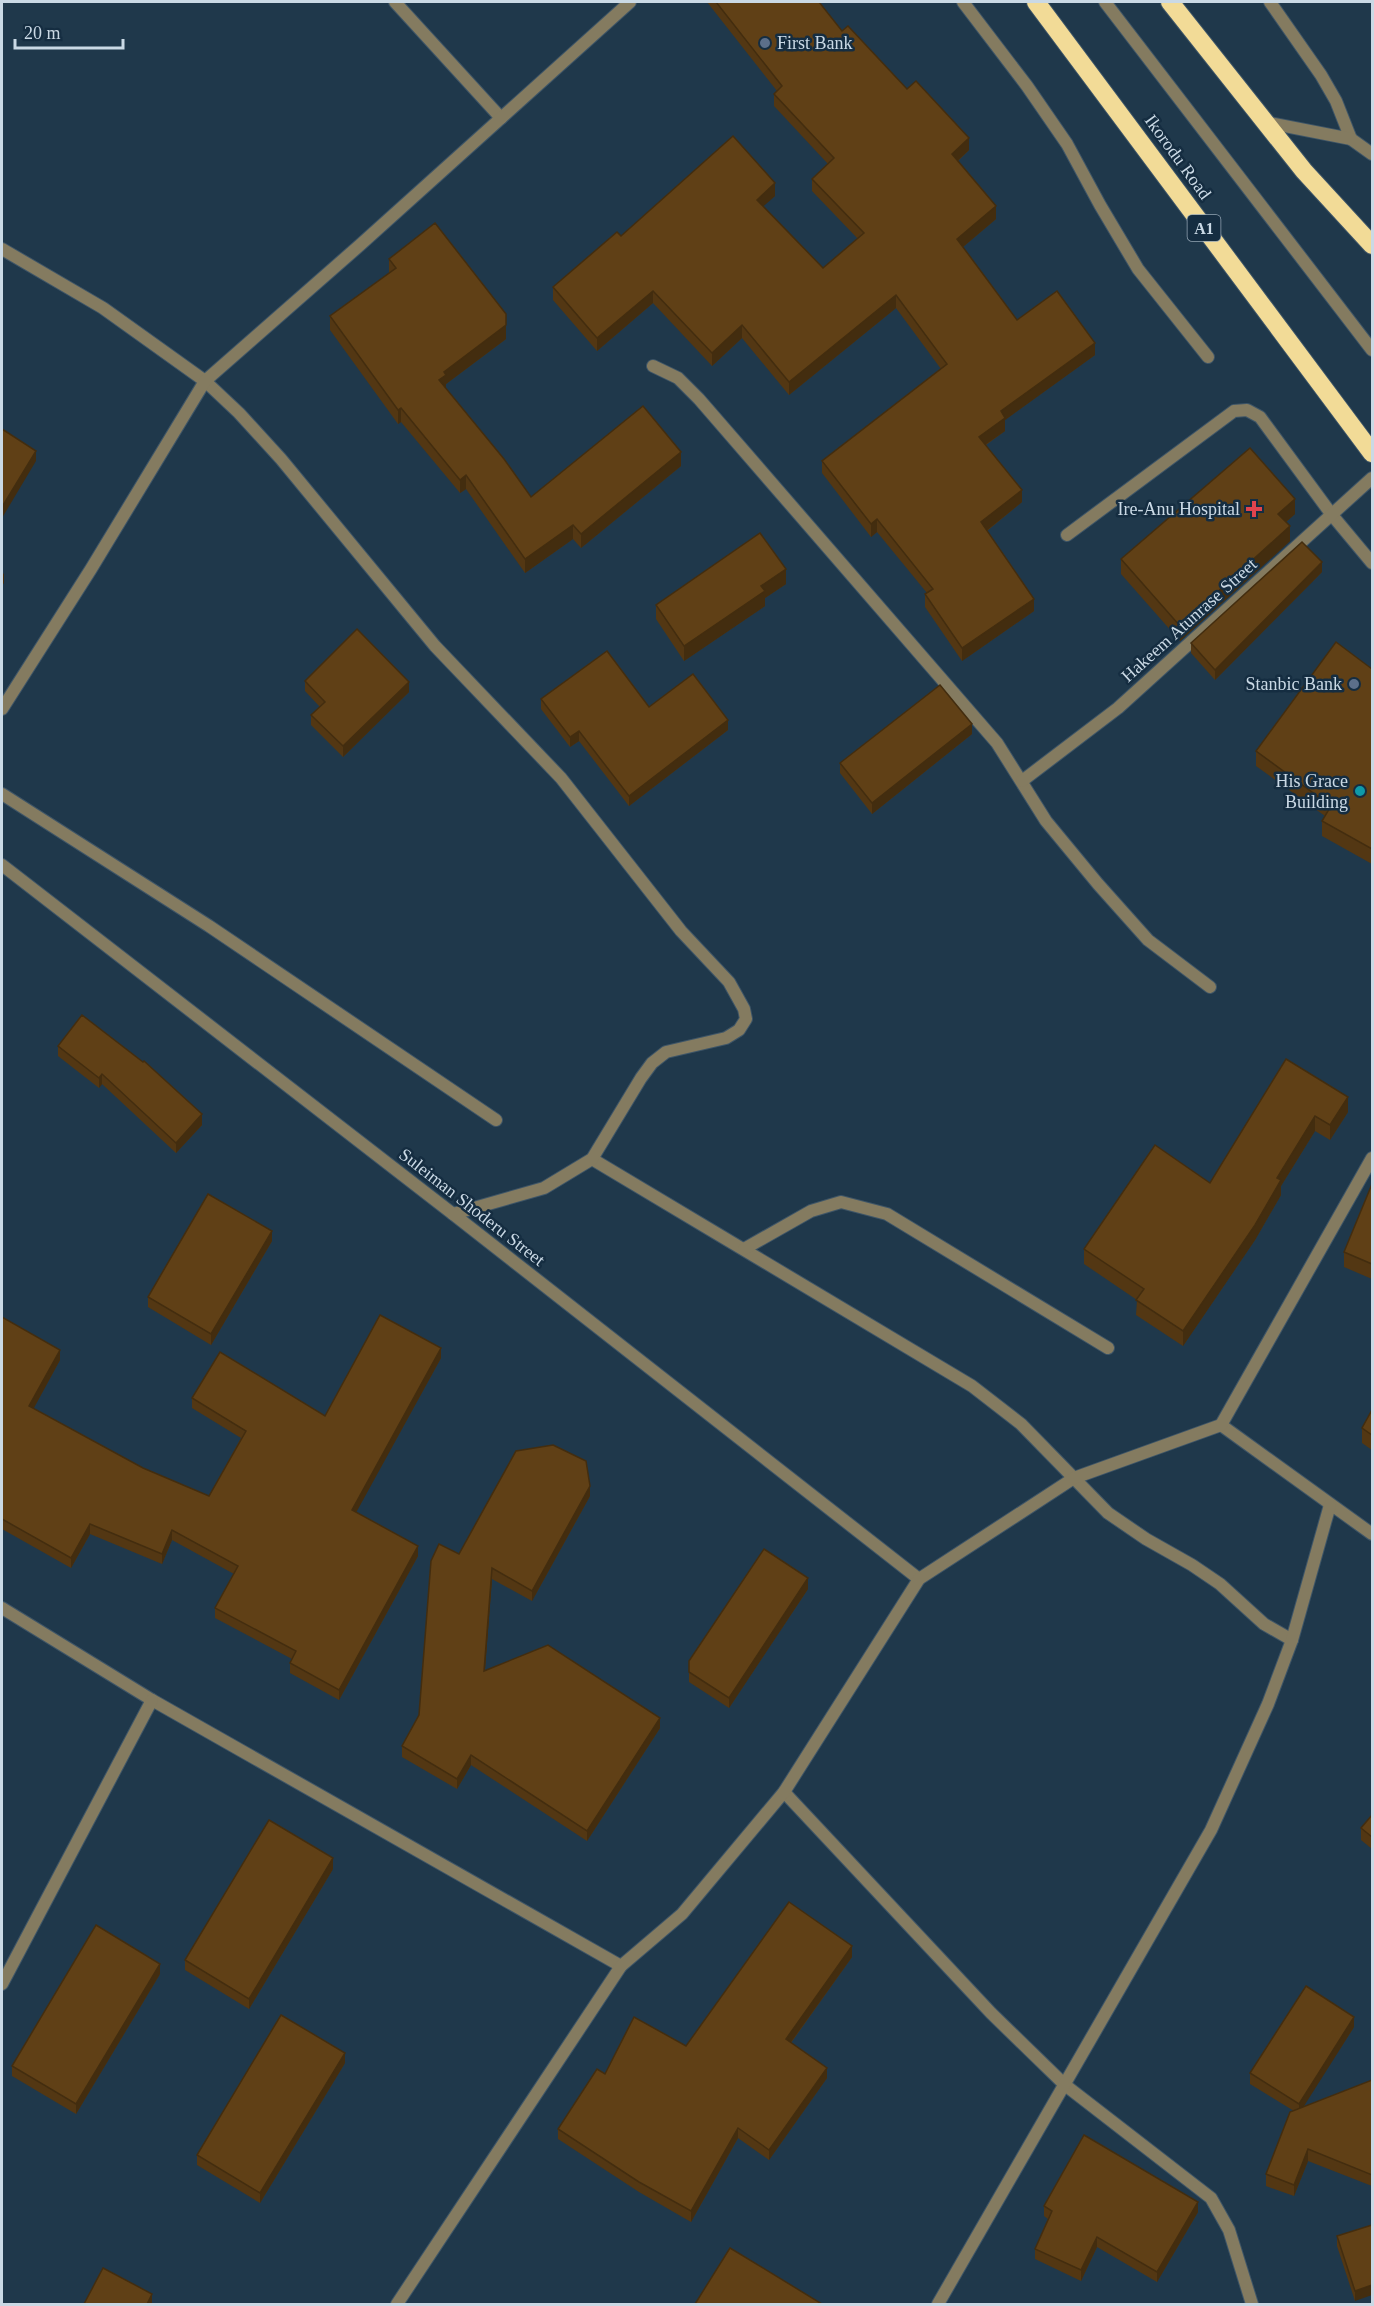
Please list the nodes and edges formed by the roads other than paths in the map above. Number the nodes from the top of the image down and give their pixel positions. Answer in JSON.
{"nodes":[{"id":1,"x":395,"y":2,"type":"edge"},
{"id":2,"x":630,"y":2,"type":"edge"},
{"id":3,"x":963,"y":2,"type":"edge"},
{"id":4,"x":1036,"y":2,"type":"edge"},
{"id":5,"x":1106,"y":2,"type":"edge"},
{"id":6,"x":1170,"y":2,"type":"edge"},
{"id":7,"x":1270,"y":2,"type":"edge"},
{"id":8,"x":501,"y":118,"type":"junction"},
{"id":9,"x":1263,"y":122,"type":"junction"},
{"id":10,"x":1351,"y":139,"type":"junction"},
{"id":11,"x":1372,"y":154,"type":"edge"},
{"id":12,"x":1372,"y":245,"type":"edge"},
{"id":13,"x":2,"y":249,"type":"edge"},
{"id":14,"x":1372,"y":350,"type":"edge"},
{"id":15,"x":1208,"y":357,"type":"dead end"},
{"id":16,"x":653,"y":366,"type":"dead end"},
{"id":17,"x":205,"y":381,"type":"junction"},
{"id":18,"x":1372,"y":453,"type":"edge"},
{"id":19,"x":1372,"y":478,"type":"edge"},
{"id":20,"x":1332,"y":515,"type":"junction"},
{"id":21,"x":1067,"y":535,"type":"dead end"},
{"id":22,"x":1372,"y":563,"type":"edge"},
{"id":23,"x":2,"y":709,"type":"edge"},
{"id":24,"x":1022,"y":781,"type":"junction"},
{"id":25,"x":2,"y":794,"type":"edge"},
{"id":26,"x":2,"y":865,"type":"edge"},
{"id":27,"x":1210,"y":987,"type":"dead end"},
{"id":28,"x":496,"y":1120,"type":"dead end"},
{"id":29,"x":1372,"y":1158,"type":"edge"},
{"id":30,"x":592,"y":1159,"type":"junction"},
{"id":31,"x":453,"y":1214,"type":"junction"},
{"id":32,"x":744,"y":1249,"type":"junction"},
{"id":33,"x":1108,"y":1348,"type":"dead end"},
{"id":34,"x":1221,"y":1425,"type":"junction"},
{"id":35,"x":1074,"y":1478,"type":"junction"},
{"id":36,"x":1330,"y":1505,"type":"junction"},
{"id":37,"x":1372,"y":1534,"type":"edge"},
{"id":38,"x":919,"y":1579,"type":"junction"},
{"id":39,"x":2,"y":1608,"type":"edge"},
{"id":40,"x":1292,"y":1640,"type":"junction"},
{"id":41,"x":152,"y":1700,"type":"junction"},
{"id":42,"x":784,"y":1792,"type":"junction"},
{"id":43,"x":621,"y":1965,"type":"junction"},
{"id":44,"x":2,"y":1984,"type":"edge"},
{"id":45,"x":1065,"y":2085,"type":"junction"},
{"id":46,"x":397,"y":2304,"type":"edge"},
{"id":47,"x":938,"y":2304,"type":"edge"},
{"id":48,"x":1252,"y":2304,"type":"edge"}],
"edges":[{"from":1,"to":8,"type":"street"},
{"from":2,"to":8,"type":"street"},
{"from":3,"to":15,"type":"street"},
{"from":4,"to":18,"type":"highway","name":"Ikorodu Road","number":"A1"},
{"from":5,"to":14,"type":"street"},
{"from":6,"to":9,"type":"highway"},
{"from":7,"to":10,"type":"street"},
{"from":8,"to":17,"type":"street"},
{"from":9,"to":10,"type":"street"},
{"from":9,"to":12,"type":"highway"},
{"from":10,"to":11,"type":"street"},
{"from":13,"to":17,"type":"street"},
{"from":16,"to":24,"type":"street"},
{"from":17,"to":23,"type":"street"},
{"from":17,"to":30,"type":"street"},
{"from":19,"to":20,"type":"street","name":"Hakeem Atunrase Street"},
{"from":20,"to":21,"type":"street"},
{"from":20,"to":22,"type":"street"},
{"from":20,"to":24,"type":"street","name":"Hakeem Atunrase Street"},
{"from":24,"to":27,"type":"street"},
{"from":25,"to":28,"type":"street"},
{"from":26,"to":31,"type":"street","name":"Suleiman Shoderu Street"},
{"from":29,"to":34,"type":"street"},
{"from":30,"to":31,"type":"street"},
{"from":30,"to":32,"type":"street"},
{"from":31,"to":38,"type":"street","name":"Suleiman Shoderu Street"},
{"from":32,"to":33,"type":"street"},
{"from":32,"to":35,"type":"street"},
{"from":34,"to":35,"type":"street"},
{"from":34,"to":36,"type":"street"},
{"from":35,"to":38,"type":"street"},
{"from":35,"to":40,"type":"street"},
{"from":36,"to":37,"type":"street"},
{"from":36,"to":40,"type":"street"},
{"from":38,"to":42,"type":"street"},
{"from":39,"to":41,"type":"street"},
{"from":40,"to":45,"type":"street"},
{"from":41,"to":43,"type":"street"},
{"from":41,"to":44,"type":"street"},
{"from":42,"to":43,"type":"street"},
{"from":42,"to":45,"type":"street"},
{"from":43,"to":46,"type":"street"},
{"from":45,"to":47,"type":"street"},
{"from":45,"to":48,"type":"street"}]}
